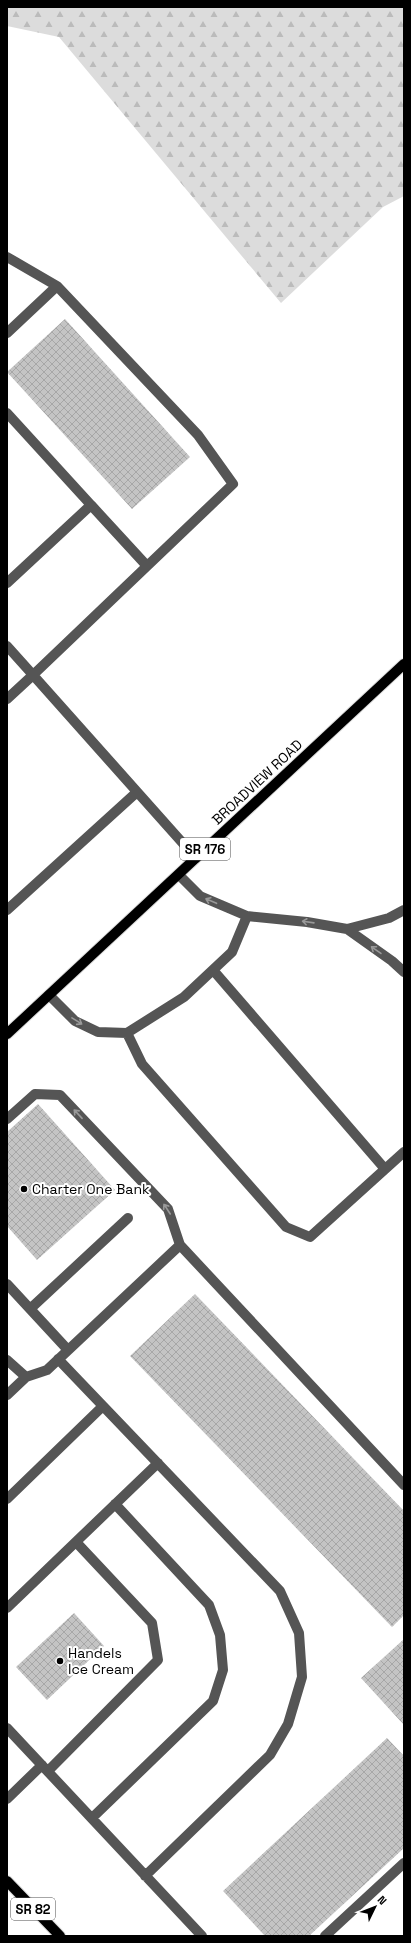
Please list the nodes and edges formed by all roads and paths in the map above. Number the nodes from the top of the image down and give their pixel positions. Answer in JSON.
{"nodes":[{"id":1,"x":7,"y":257,"type":"edge"},
{"id":2,"x":57,"y":286,"type":"junction"},
{"id":3,"x":7,"y":333,"type":"edge"},
{"id":4,"x":7,"y":413,"type":"edge"},
{"id":5,"x":91,"y":505,"type":"junction"},
{"id":6,"x":147,"y":566,"type":"junction"},
{"id":7,"x":7,"y":583,"type":"edge"},
{"id":8,"x":7,"y":646,"type":"edge"},
{"id":9,"x":404,"y":664,"type":"edge"},
{"id":10,"x":32,"y":675,"type":"junction"},
{"id":11,"x":7,"y":699,"type":"edge"},
{"id":12,"x":137,"y":792,"type":"junction"},
{"id":13,"x":196,"y":858,"type":"junction"},
{"id":14,"x":179,"y":874,"type":"junction"},
{"id":15,"x":7,"y":910,"type":"edge"},
{"id":16,"x":404,"y":910,"type":"edge"},
{"id":17,"x":247,"y":916,"type":"junction"},
{"id":18,"x":347,"y":929,"type":"junction"},
{"id":19,"x":213,"y":970,"type":"junction"},
{"id":20,"x":404,"y":972,"type":"edge"},
{"id":21,"x":49,"y":995,"type":"junction"},
{"id":22,"x":127,"y":1033,"type":"junction"},
{"id":23,"x":7,"y":1034,"type":"edge"},
{"id":24,"x":7,"y":1119,"type":"edge"},
{"id":25,"x":404,"y":1152,"type":"edge"},
{"id":26,"x":385,"y":1169,"type":"junction"},
{"id":27,"x":128,"y":1218,"type":"dead end"},
{"id":28,"x":180,"y":1245,"type":"junction"},
{"id":29,"x":7,"y":1284,"type":"edge"},
{"id":30,"x":30,"y":1309,"type":"junction"},
{"id":31,"x":68,"y":1350,"type":"junction"},
{"id":32,"x":58,"y":1359,"type":"junction"},
{"id":33,"x":7,"y":1360,"type":"edge"},
{"id":34,"x":26,"y":1377,"type":"junction"},
{"id":35,"x":7,"y":1395,"type":"edge"},
{"id":36,"x":104,"y":1406,"type":"junction"},
{"id":37,"x":158,"y":1463,"type":"junction"},
{"id":38,"x":404,"y":1485,"type":"edge"},
{"id":39,"x":7,"y":1499,"type":"edge"},
{"id":40,"x":115,"y":1504,"type":"junction"},
{"id":41,"x":76,"y":1542,"type":"junction"},
{"id":42,"x":7,"y":1608,"type":"edge"},
{"id":43,"x":7,"y":1728,"type":"edge"},
{"id":44,"x":45,"y":1768,"type":"junction"},
{"id":45,"x":7,"y":1799,"type":"edge"},
{"id":46,"x":92,"y":1818,"type":"junction"},
{"id":47,"x":404,"y":1863,"type":"edge"},
{"id":48,"x":146,"y":1876,"type":"junction"},
{"id":49,"x":7,"y":1881,"type":"edge"},
{"id":50,"x":60,"y":1936,"type":"edge"},
{"id":51,"x":202,"y":1936,"type":"edge"},
{"id":52,"x":325,"y":1936,"type":"edge"}],
"edges":[{"from":1,"to":2,"type":"lane"},
{"from":2,"to":3,"type":"lane"},
{"from":2,"to":6,"type":"lane"},
{"from":4,"to":5,"type":"lane"},
{"from":5,"to":6,"type":"lane"},
{"from":5,"to":7,"type":"lane"},
{"from":6,"to":10,"type":"lane"},
{"from":8,"to":10,"type":"lane"},
{"from":9,"to":13,"type":"main road","name":"BROADVIEW ROAD","number":"SR 176"},
{"from":10,"to":11,"type":"lane"},
{"from":10,"to":12,"type":"lane"},
{"from":12,"to":13,"type":"lane"},
{"from":12,"to":15,"type":"lane"},
{"from":13,"to":14,"type":"main road","name":"BROADVIEW ROAD","number":"SR 176"},
{"from":17,"to":14,"type":"lane","one_way":true},
{"from":14,"to":21,"type":"main road","name":"BROADVIEW ROAD","number":"SR 176"},
{"from":16,"to":18,"type":"lane"},
{"from":18,"to":17,"type":"lane","one_way":true},
{"from":17,"to":19,"type":"lane"},
{"from":20,"to":18,"type":"lane","one_way":true},
{"from":19,"to":22,"type":"lane"},
{"from":19,"to":26,"type":"lane"},
{"from":21,"to":22,"type":"lane","one_way":true},
{"from":21,"to":23,"type":"main road","name":"BROADVIEW ROAD","number":"SR 176"},
{"from":22,"to":26,"type":"lane"},
{"from":28,"to":24,"type":"lane","one_way":true},
{"from":25,"to":26,"type":"lane"},
{"from":27,"to":30,"type":"lane"},
{"from":28,"to":31,"type":"lane"},
{"from":28,"to":38,"type":"lane"},
{"from":29,"to":30,"type":"lane"},
{"from":30,"to":31,"type":"lane"},
{"from":31,"to":32,"type":"lane"},
{"from":32,"to":34,"type":"lane"},
{"from":32,"to":36,"type":"lane"},
{"from":33,"to":34,"type":"lane"},
{"from":34,"to":35,"type":"lane"},
{"from":36,"to":37,"type":"lane"},
{"from":36,"to":39,"type":"lane"},
{"from":37,"to":40,"type":"lane"},
{"from":37,"to":48,"type":"lane"},
{"from":40,"to":41,"type":"lane"},
{"from":40,"to":46,"type":"lane"},
{"from":41,"to":42,"type":"lane"},
{"from":41,"to":44,"type":"lane"},
{"from":43,"to":44,"type":"lane"},
{"from":44,"to":45,"type":"lane"},
{"from":44,"to":46,"type":"lane"},
{"from":46,"to":48,"type":"lane"},
{"from":47,"to":52,"type":"lane"},
{"from":48,"to":51,"type":"lane"},
{"from":49,"to":50,"type":"main road","number":"SR 82"}]}
